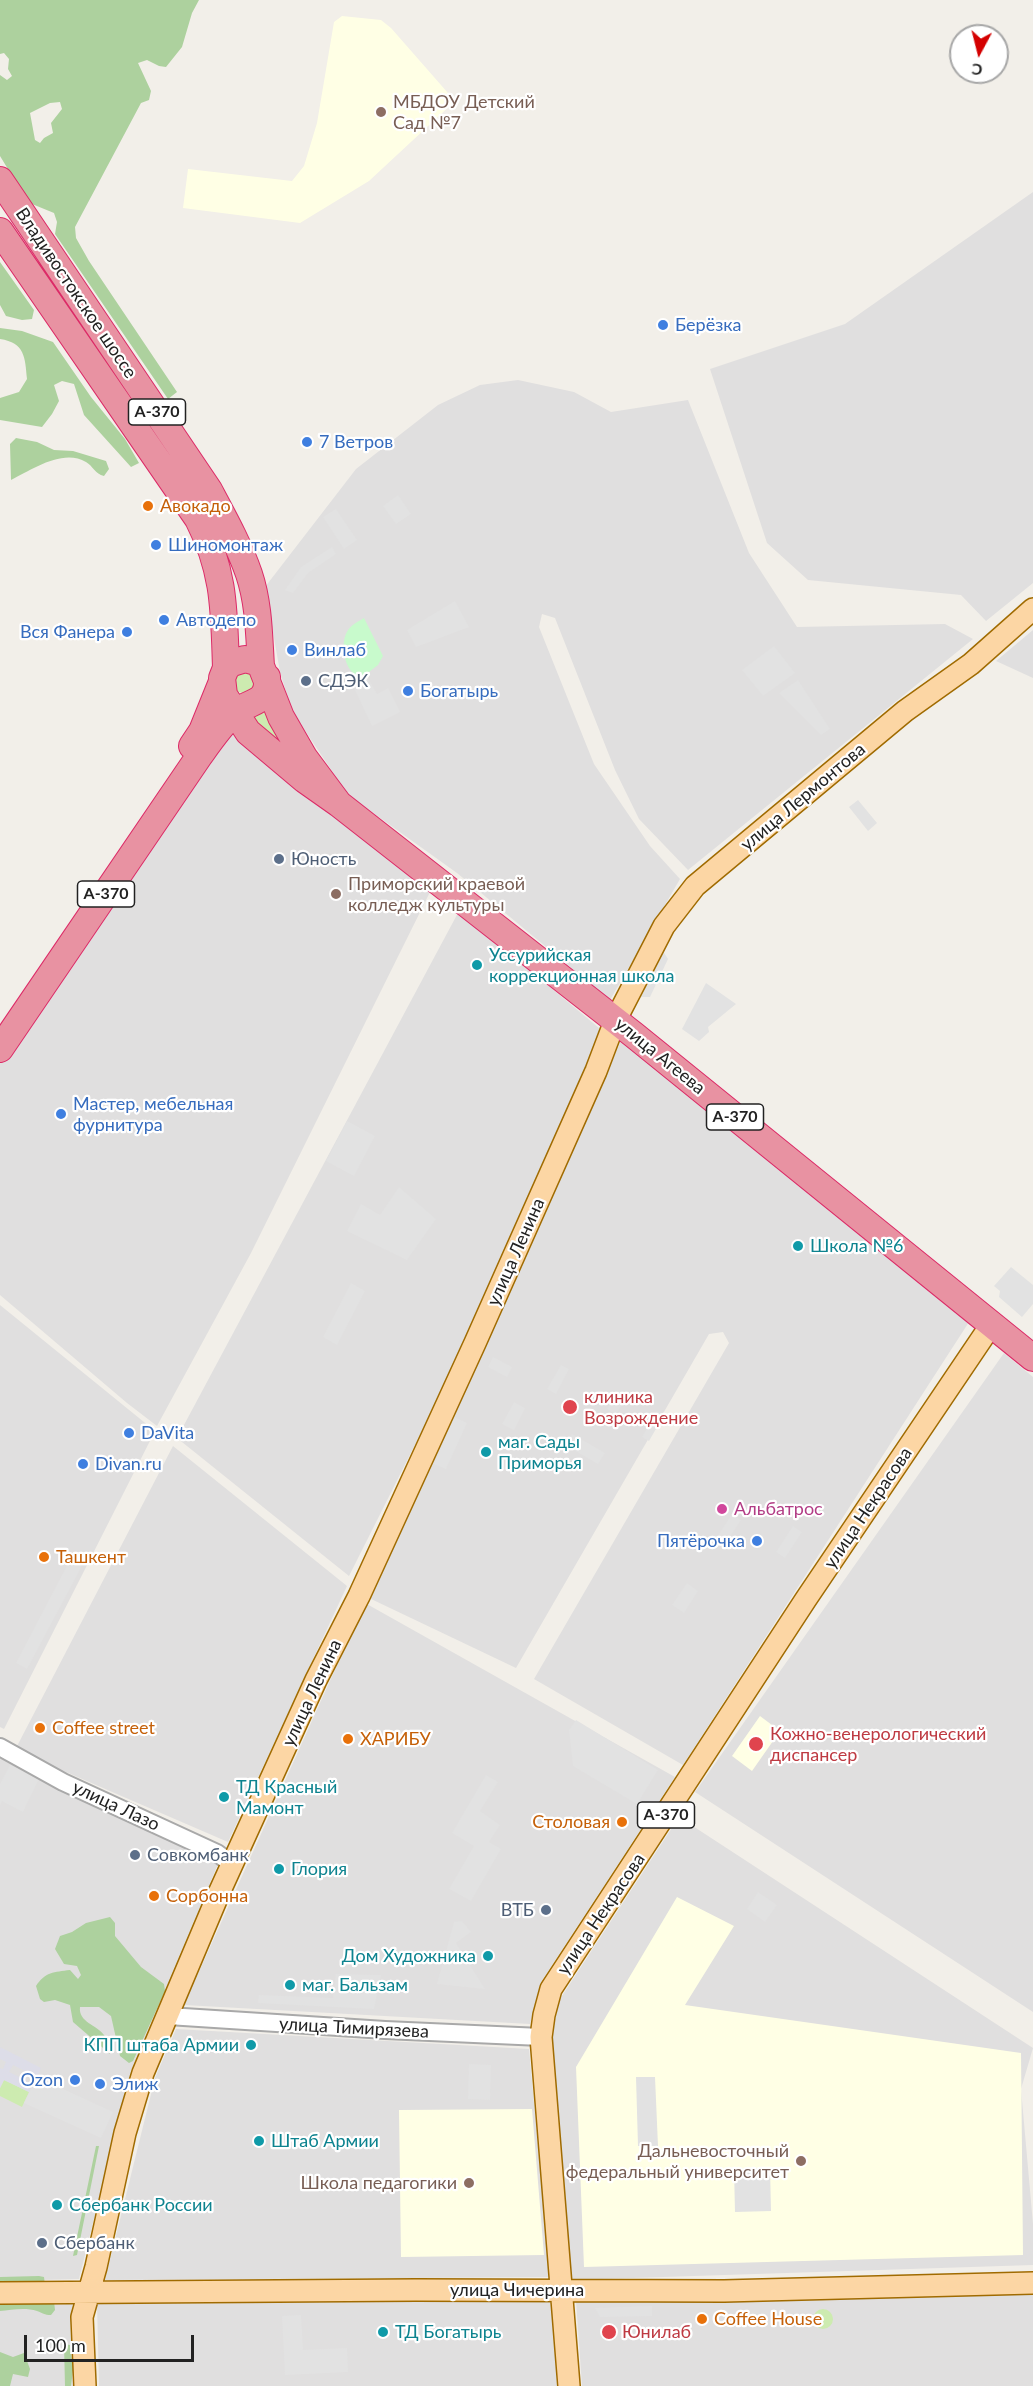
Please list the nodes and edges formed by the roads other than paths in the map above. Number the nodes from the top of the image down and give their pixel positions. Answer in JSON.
{"nodes":[{"id":1,"x":1,"y":184,"type":"edge"},
{"id":2,"x":0,"y":231,"type":"edge"},
{"id":3,"x":1033,"y":609,"type":"edge"},
{"id":4,"x":264,"y":672,"type":"junction"},
{"id":5,"x":223,"y":676,"type":"junction"},
{"id":6,"x":236,"y":712,"type":"junction"},
{"id":7,"x":339,"y":804,"type":"junction"},
{"id":8,"x":615,"y":1021,"type":"junction"},
{"id":9,"x":0,"y":1029,"type":"edge"},
{"id":10,"x":0,"y":1049,"type":"edge"},
{"id":11,"x":991,"y":1325,"type":"junction"},
{"id":12,"x":1033,"y":1358,"type":"edge"},
{"id":13,"x":0,"y":1747,"type":"edge"},
{"id":14,"x":232,"y":1864,"type":"junction"},
{"id":15,"x":168,"y":2016,"type":"junction"},
{"id":16,"x":541,"y":2037,"type":"junction"},
{"id":17,"x":1033,"y":2283,"type":"edge"},
{"id":18,"x":562,"y":2290,"type":"junction"},
{"id":19,"x":87,"y":2292,"type":"junction"},
{"id":20,"x":0,"y":2293,"type":"edge"},
{"id":21,"x":86,"y":2386,"type":"edge"},
{"id":22,"x":569,"y":2386,"type":"edge"}],
"edges":[{"from":1,"to":4,"type":"highway","name":"Владивостокское шоссе","number":"А-370"},
{"from":2,"to":5,"type":"highway","name":"Владивостокское шоссе","number":"А-370"},
{"from":3,"to":8,"type":"main road","name":"улица Лермонтова"},
{"from":4,"to":5,"type":"highway"},
{"from":4,"to":6,"type":"highway","number":"А-370"},
{"from":4,"to":7,"type":"highway","name":"улица Агеева","number":"А-370"},
{"from":5,"to":6,"type":"highway","number":"А-370"},
{"from":5,"to":9,"type":"highway","number":"А-370"},
{"from":6,"to":7,"type":"highway","name":"улица Агеева","number":"А-370"},
{"from":6,"to":10,"type":"highway","number":"А-370"},
{"from":7,"to":8,"type":"highway","name":"улица Агеева","number":"А-370"},
{"from":8,"to":11,"type":"highway","name":"улица Агеева","number":"А-370"},
{"from":8,"to":14,"type":"main road","name":"улица Ленина"},
{"from":11,"to":12,"type":"highway","name":"улица Агеева"},
{"from":11,"to":16,"type":"main road","name":"улица Некрасова","number":"А-370"},
{"from":13,"to":14,"type":"street","name":"улица Лазо"},
{"from":14,"to":15,"type":"main road","name":"улица Ленина"},
{"from":15,"to":16,"type":"street","name":"улица Тимирязева"},
{"from":15,"to":19,"type":"main road","name":"улица Ленина"},
{"from":16,"to":18,"type":"main road","name":"улица Некрасова","number":"А-370"},
{"from":17,"to":18,"type":"main road","name":"улица Чичерина"},
{"from":18,"to":19,"type":"main road","name":"улица Чичерина"},
{"from":18,"to":22,"type":"main road","name":"улица Некрасова","number":"А-370"},
{"from":19,"to":20,"type":"main road","name":"улица Чичерина"},
{"from":19,"to":21,"type":"main road","name":"улица Ленина"}]}
